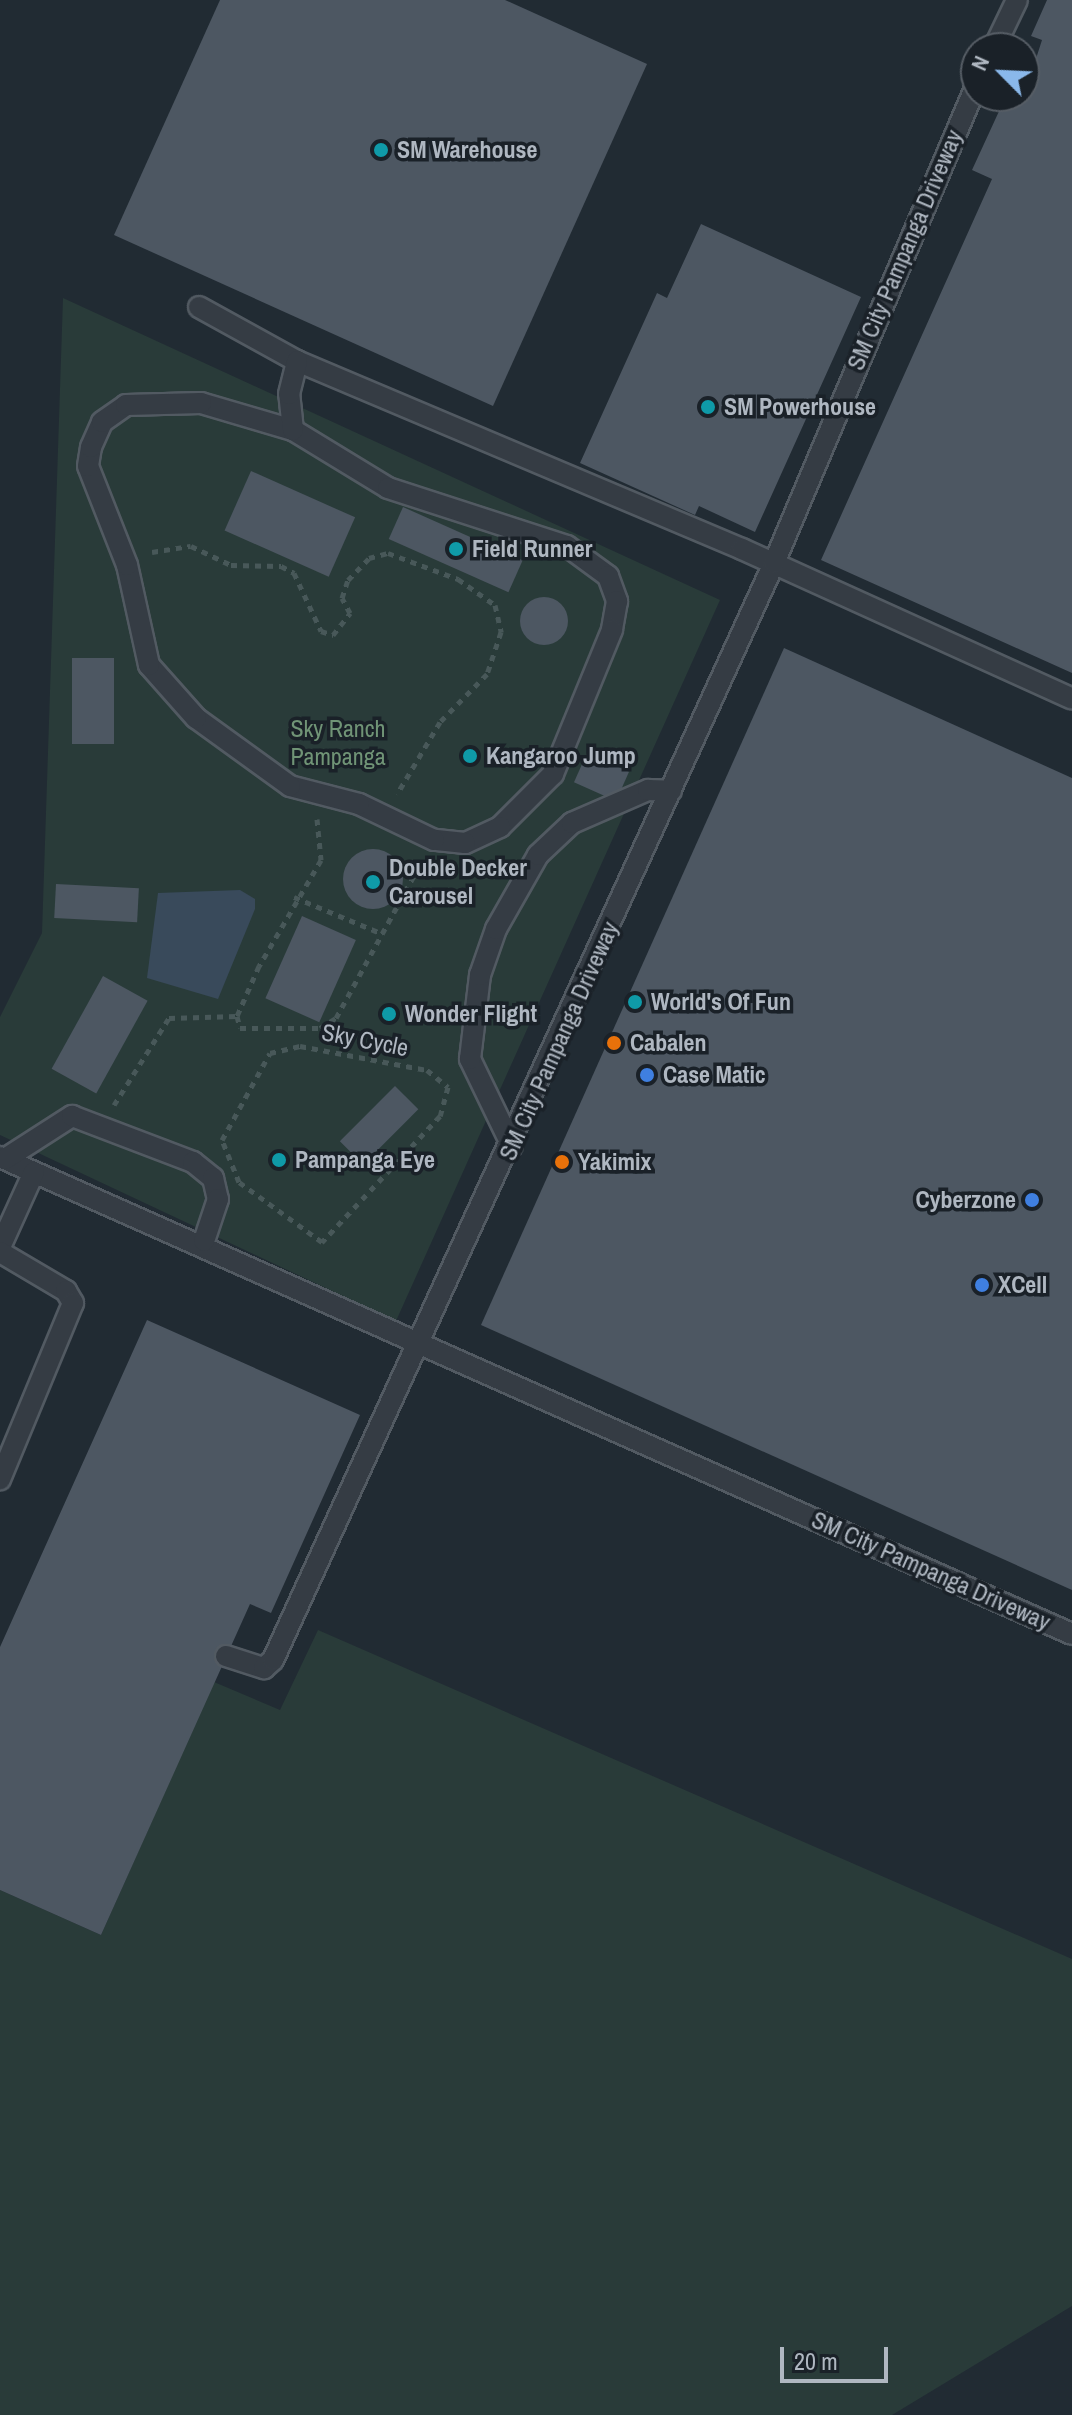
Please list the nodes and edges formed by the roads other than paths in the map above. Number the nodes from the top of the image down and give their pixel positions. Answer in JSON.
{"nodes":[{"id":1,"x":1017,"y":0,"type":"edge"},
{"id":2,"x":1002,"y":32,"type":"edge"},
{"id":3,"x":965,"y":112,"type":"edge"},
{"id":4,"x":199,"y":307,"type":"dead end"},
{"id":5,"x":297,"y":361,"type":"junction"},
{"id":6,"x":293,"y":430,"type":"junction"},
{"id":7,"x":774,"y":563,"type":"junction"},
{"id":8,"x":1072,"y":699,"type":"edge"},
{"id":9,"x":671,"y":791,"type":"junction"},
{"id":10,"x":512,"y":1146,"type":"junction"},
{"id":11,"x":3,"y":1158,"type":"edge"},
{"id":12,"x":34,"y":1172,"type":"junction"},
{"id":13,"x":204,"y":1241,"type":"junction"},
{"id":14,"x":0,"y":1250,"type":"edge"},
{"id":15,"x":423,"y":1344,"type":"junction"},
{"id":16,"x":0,"y":1479,"type":"edge"},
{"id":17,"x":1072,"y":1634,"type":"edge"},
{"id":18,"x":226,"y":1656,"type":"dead end"}],
"edges":[{"from":1,"to":2,"type":"lane"},
{"from":3,"to":7,"type":"lane","name":"SM City Pampanga Driveway"},
{"from":4,"to":5,"type":"lane"},
{"from":5,"to":6,"type":"lane"},
{"from":5,"to":7,"type":"lane"},
{"from":6,"to":6,"type":"lane"},
{"from":7,"to":8,"type":"lane"},
{"from":7,"to":9,"type":"lane","name":"SM City Pampanga Driveway"},
{"from":9,"to":10,"type":"lane","name":"SM City Pampanga Driveway"},
{"from":9,"to":10,"type":"lane"},
{"from":10,"to":15,"type":"lane","name":"SM City Pampanga Driveway"},
{"from":11,"to":12,"type":"lane"},
{"from":11,"to":13,"type":"lane"},
{"from":12,"to":13,"type":"lane"},
{"from":12,"to":14,"type":"lane"},
{"from":13,"to":15,"type":"lane"},
{"from":14,"to":16,"type":"lane"},
{"from":15,"to":17,"type":"lane","name":"SM City Pampanga Driveway"},
{"from":15,"to":18,"type":"lane"}]}
